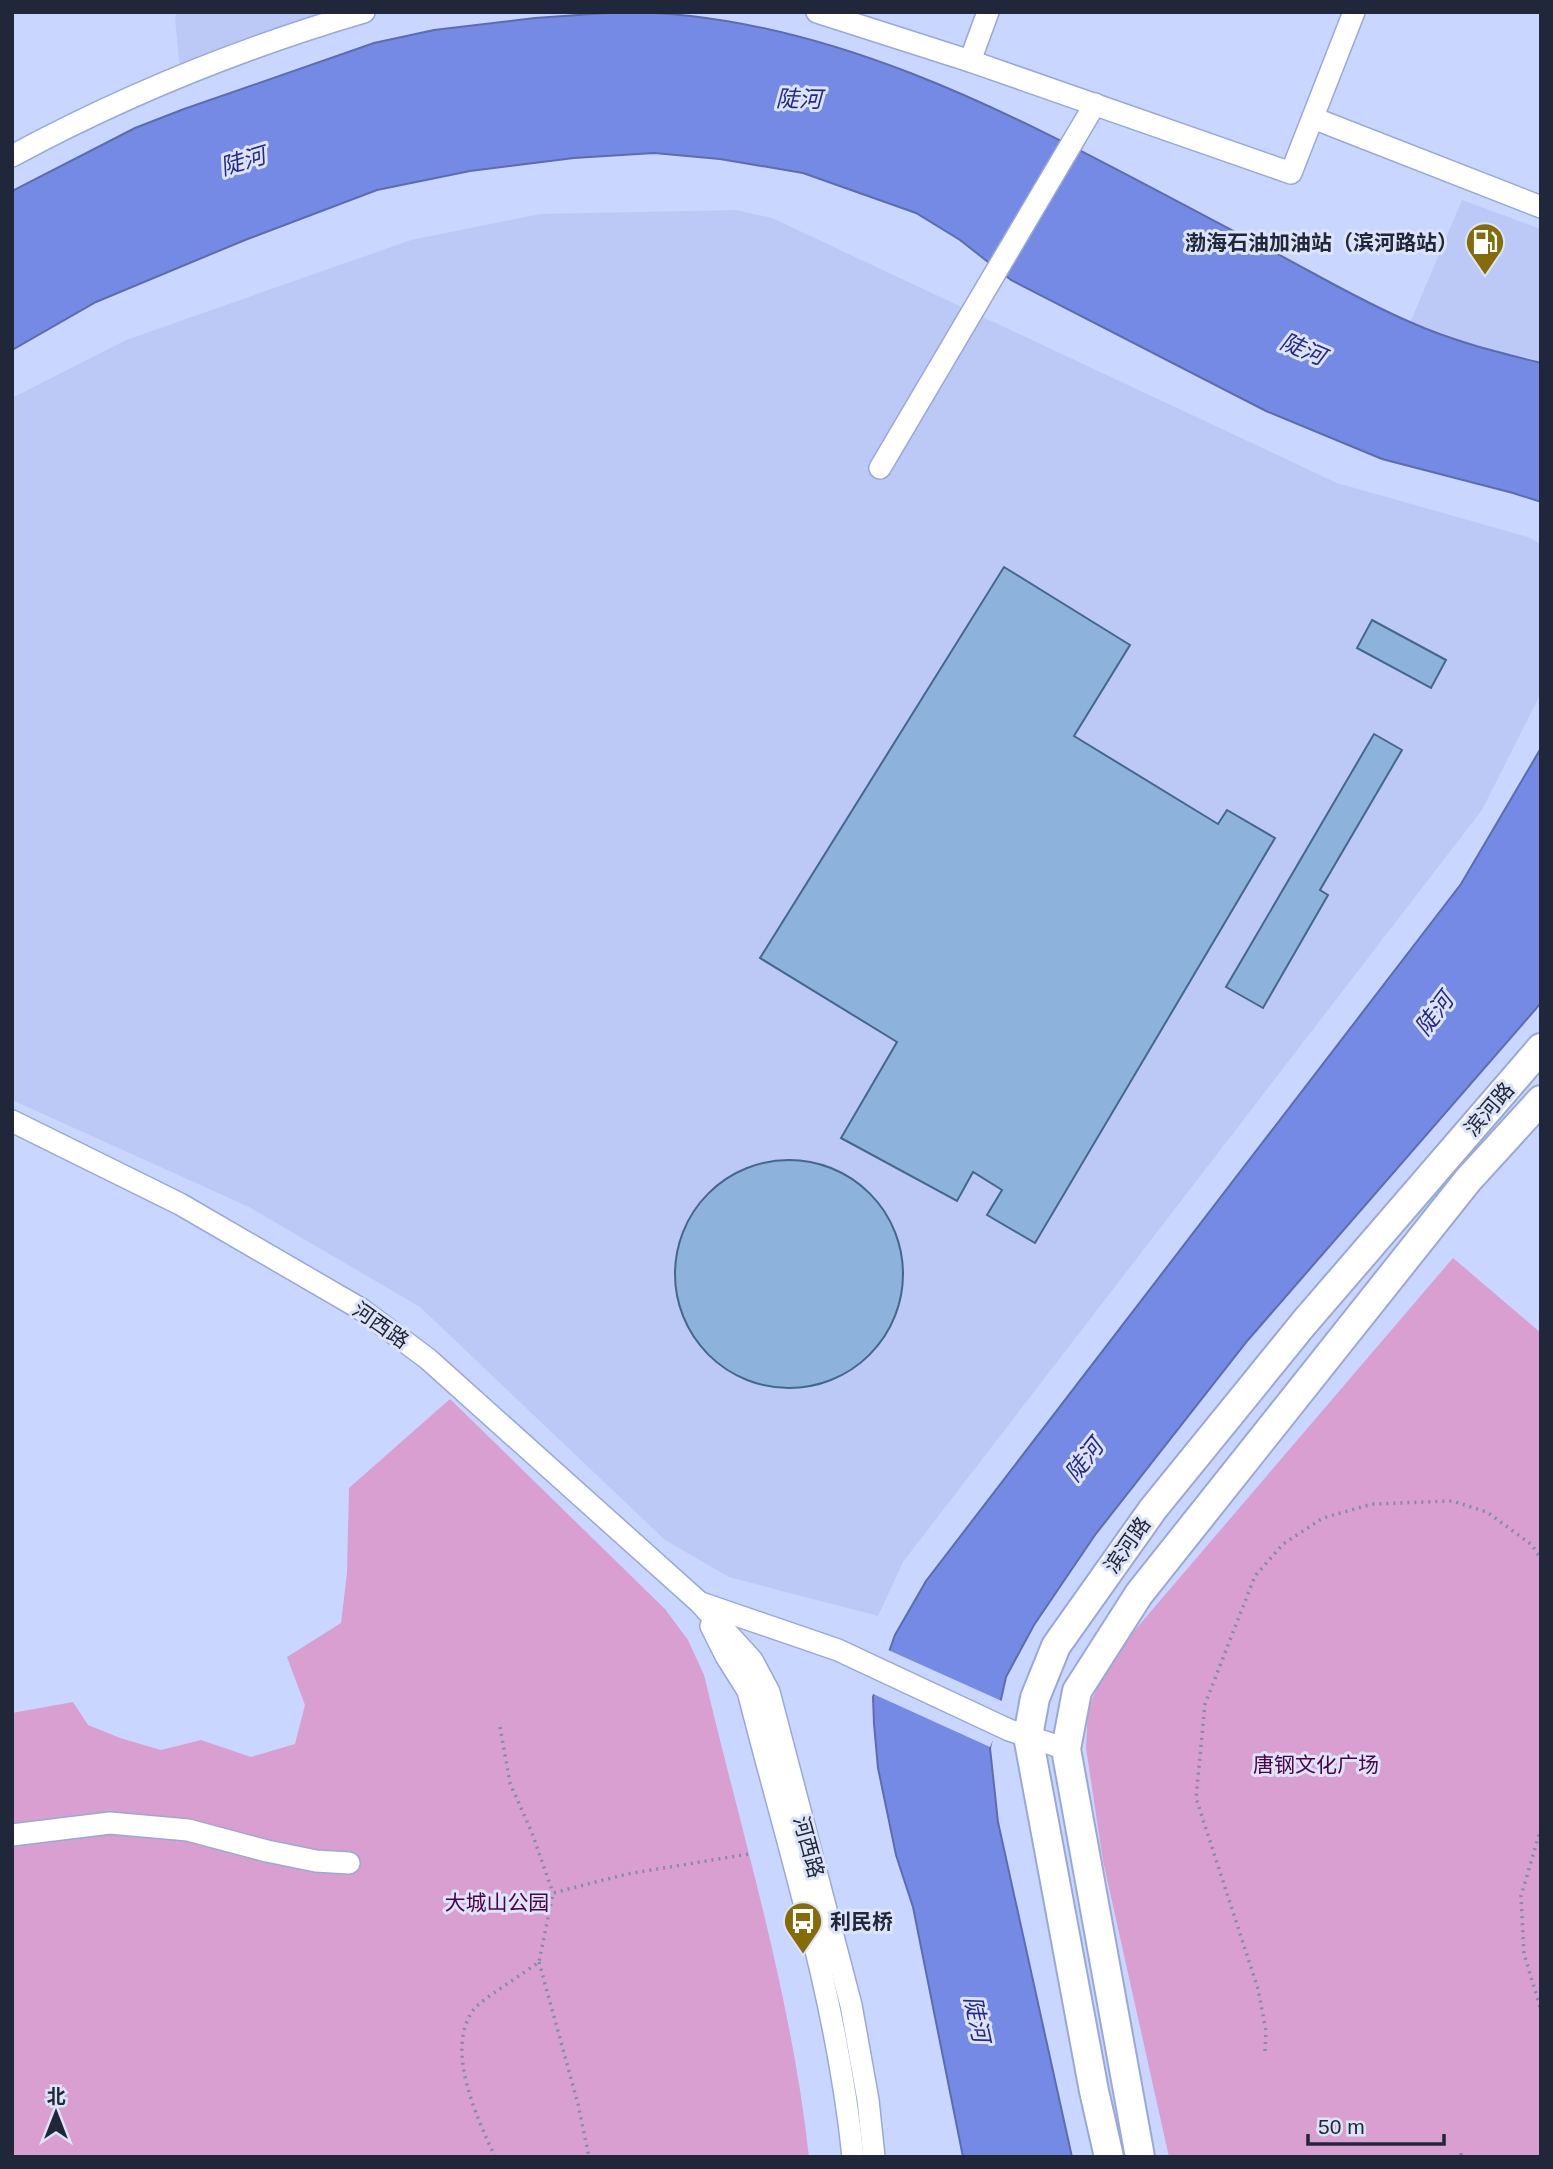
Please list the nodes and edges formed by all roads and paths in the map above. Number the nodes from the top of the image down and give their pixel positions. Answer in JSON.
{"nodes":[{"id":1,"x":364,"y":12,"type":"edge"},
{"id":2,"x":817,"y":12,"type":"edge"},
{"id":3,"x":988,"y":12,"type":"edge"},
{"id":4,"x":1354,"y":12,"type":"edge"},
{"id":5,"x":970,"y":61,"type":"junction"},
{"id":6,"x":1095,"y":104,"type":"junction"},
{"id":7,"x":1313,"y":118,"type":"junction"},
{"id":8,"x":12,"y":156,"type":"edge"},
{"id":9,"x":1541,"y":206,"type":"edge"},
{"id":10,"x":880,"y":468,"type":"dead end"},
{"id":11,"x":1541,"y":1048,"type":"edge"},
{"id":12,"x":1541,"y":1100,"type":"edge"},
{"id":13,"x":12,"y":1121,"type":"edge"},
{"id":14,"x":1541,"y":1559,"type":"edge"},
{"id":15,"x":699,"y":1602,"type":"junction"},
{"id":16,"x":500,"y":1727,"type":"dead end"},
{"id":17,"x":1018,"y":1733,"type":"junction"},
{"id":18,"x":1066,"y":1749,"type":"junction"},
{"id":19,"x":1541,"y":1828,"type":"edge"},
{"id":20,"x":12,"y":1835,"type":"edge"},
{"id":21,"x":750,"y":1854,"type":"dead end"},
{"id":22,"x":349,"y":1863,"type":"dead end"},
{"id":23,"x":553,"y":1893,"type":"junction"},
{"id":24,"x":539,"y":1962,"type":"junction"},
{"id":25,"x":1541,"y":2010,"type":"edge"},
{"id":26,"x":1265,"y":2051,"type":"dead end"},
{"id":27,"x":495,"y":2157,"type":"edge"},
{"id":28,"x":589,"y":2157,"type":"edge"},
{"id":29,"x":853,"y":2157,"type":"edge"},
{"id":30,"x":874,"y":2157,"type":"edge"},
{"id":31,"x":1109,"y":2157,"type":"edge"},
{"id":32,"x":1140,"y":2157,"type":"edge"}],
"edges":[{"from":1,"to":8,"type":"street"},
{"from":2,"to":5,"type":"street"},
{"from":3,"to":5,"type":"street"},
{"from":4,"to":7,"type":"street"},
{"from":5,"to":6,"type":"street"},
{"from":6,"to":7,"type":"street"},
{"from":6,"to":10,"type":"street"},
{"from":7,"to":9,"type":"street"},
{"from":11,"to":17,"type":"main road","name":"滨河路"},
{"from":12,"to":18,"type":"main road","name":"滨河路"},
{"from":13,"to":15,"type":"street","name":"河西路"},
{"from":14,"to":26,"type":"path"},
{"from":15,"to":17,"type":"street"},
{"from":15,"to":29,"type":"street","name":"河西路"},
{"from":15,"to":30,"type":"street","name":"河西路"},
{"from":16,"to":23,"type":"path"},
{"from":17,"to":18,"type":"street"},
{"from":17,"to":31,"type":"main road","name":"滨河路"},
{"from":18,"to":32,"type":"main road","name":"滨河路"},
{"from":19,"to":25,"type":"path"},
{"from":20,"to":22,"type":"street"},
{"from":21,"to":23,"type":"path"},
{"from":23,"to":24,"type":"path"},
{"from":24,"to":27,"type":"path"},
{"from":24,"to":28,"type":"path"}]}
